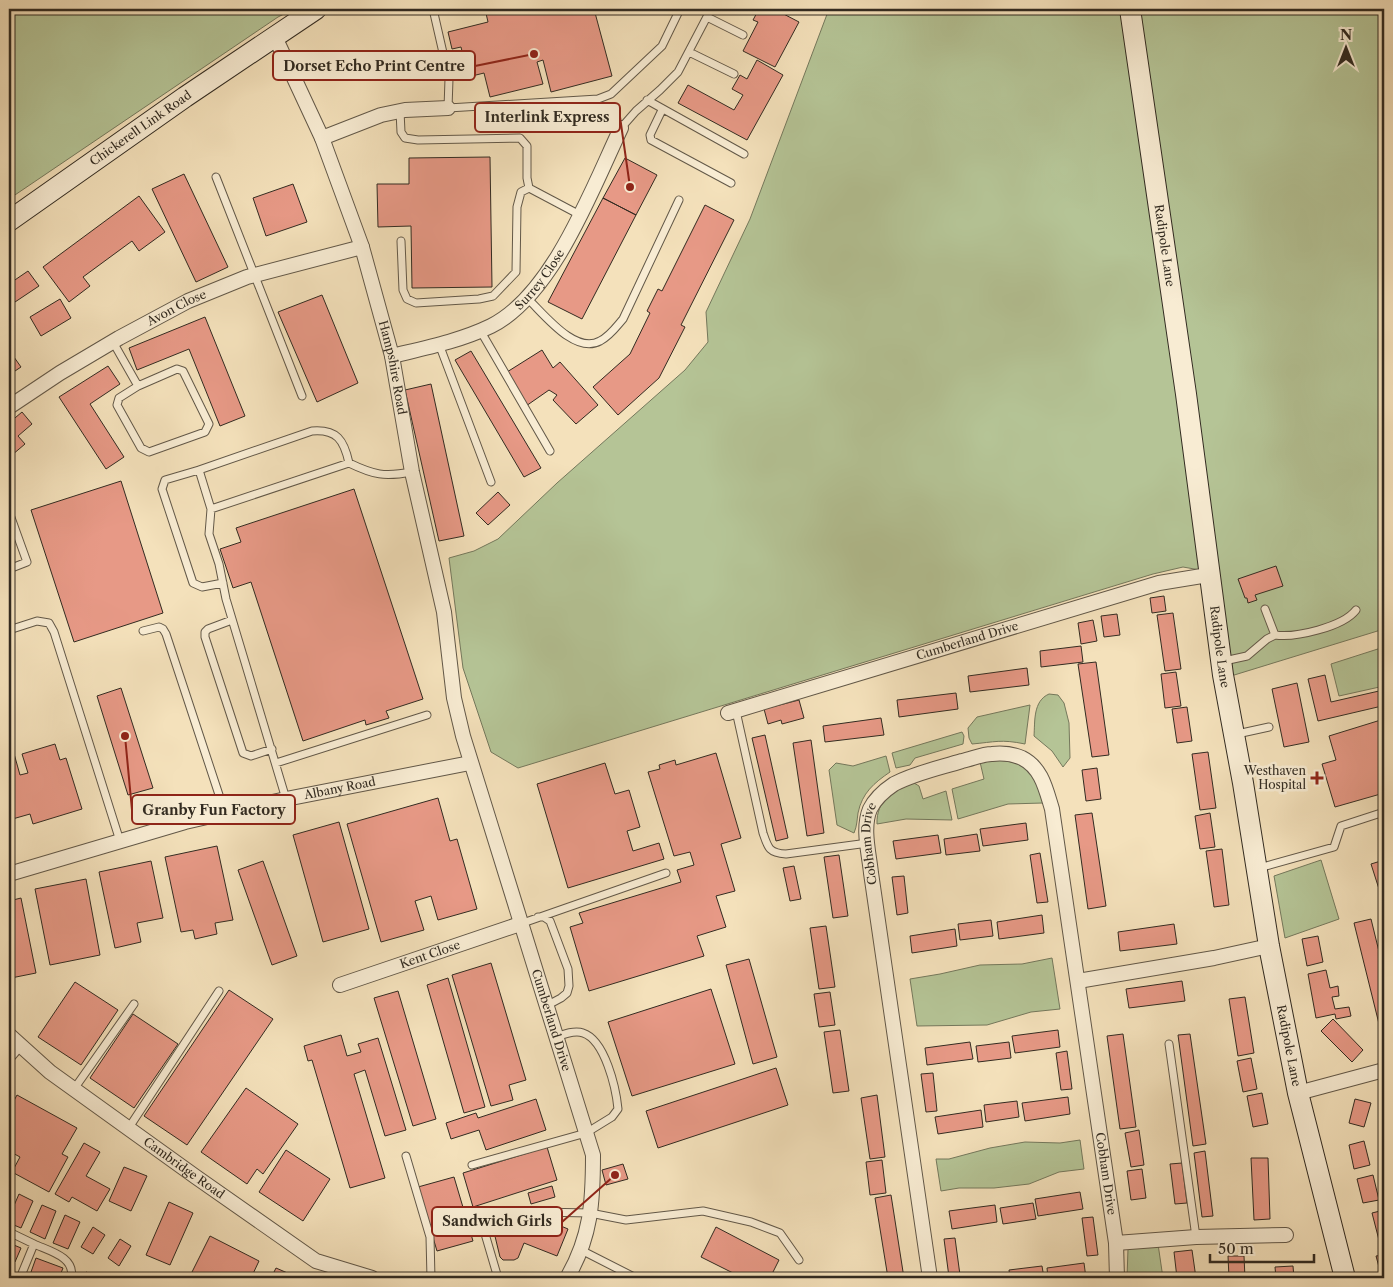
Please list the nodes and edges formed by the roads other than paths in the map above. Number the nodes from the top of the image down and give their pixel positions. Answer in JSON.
{"nodes":[{"id":1,"x":316,"y":9,"type":"edge"},
{"id":2,"x":433,"y":9,"type":"edge"},
{"id":3,"x":680,"y":9,"type":"edge"},
{"id":4,"x":711,"y":9,"type":"edge"},
{"id":5,"x":1130,"y":9,"type":"edge"},
{"id":6,"x":707,"y":17,"type":"junction"},
{"id":7,"x":742,"y":35,"type":"dead end"},
{"id":8,"x":275,"y":37,"type":"junction"},
{"id":9,"x":689,"y":52,"type":"junction"},
{"id":10,"x":734,"y":74,"type":"dead end"},
{"id":11,"x":647,"y":100,"type":"junction"},
{"id":12,"x":448,"y":108,"type":"junction"},
{"id":13,"x":662,"y":110,"type":"junction"},
{"id":14,"x":400,"y":111,"type":"junction"},
{"id":15,"x":620,"y":128,"type":"joint"},
{"id":16,"x":322,"y":138,"type":"junction"},
{"id":17,"x":744,"y":154,"type":"dead end"},
{"id":18,"x":216,"y":177,"type":"dead end"},
{"id":19,"x":731,"y":183,"type":"dead end"},
{"id":20,"x":530,"y":188,"type":"junction"},
{"id":21,"x":679,"y":200,"type":"dead end"},
{"id":22,"x":580,"y":216,"type":"junction"},
{"id":23,"x":9,"y":222,"type":"edge"},
{"id":24,"x":401,"y":241,"type":"dead end"},
{"id":25,"x":362,"y":247,"type":"junction"},
{"id":26,"x":254,"y":275,"type":"junction"},
{"id":27,"x":527,"y":298,"type":"junction"},
{"id":28,"x":480,"y":330,"type":"junction"},
{"id":29,"x":112,"y":342,"type":"junction"},
{"id":30,"x":439,"y":344,"type":"junction"},
{"id":31,"x":392,"y":356,"type":"junction"},
{"id":32,"x":138,"y":386,"type":"junction"},
{"id":33,"x":302,"y":396,"type":"dead end"},
{"id":34,"x":9,"y":407,"type":"edge"},
{"id":35,"x":550,"y":451,"type":"dead end"},
{"id":36,"x":349,"y":463,"type":"junction"},
{"id":37,"x":199,"y":470,"type":"junction"},
{"id":38,"x":412,"y":472,"type":"junction"},
{"id":39,"x":491,"y":482,"type":"dead end"},
{"id":40,"x":211,"y":509,"type":"junction"},
{"id":41,"x":9,"y":512,"type":"edge"},
{"id":42,"x":12,"y":530,"type":"edge"},
{"id":43,"x":9,"y":569,"type":"edge"},
{"id":44,"x":1208,"y":575,"type":"junction"},
{"id":45,"x":223,"y":583,"type":"junction"},
{"id":46,"x":1265,"y":609,"type":"dead end"},
{"id":47,"x":1356,"y":610,"type":"dead end"},
{"id":48,"x":232,"y":620,"type":"junction"},
{"id":49,"x":9,"y":630,"type":"edge"},
{"id":50,"x":142,"y":631,"type":"dead end"},
{"id":51,"x":1275,"y":635,"type":"junction"},
{"id":52,"x":1221,"y":662,"type":"junction"},
{"id":53,"x":732,"y":712,"type":"joint"},
{"id":54,"x":427,"y":715,"type":"dead end"},
{"id":55,"x":1269,"y":727,"type":"dead end"},
{"id":56,"x":1234,"y":735,"type":"junction"},
{"id":57,"x":272,"y":749,"type":"junction"},
{"id":58,"x":276,"y":763,"type":"junction"},
{"id":59,"x":470,"y":763,"type":"junction"},
{"id":60,"x":286,"y":799,"type":"junction"},
{"id":61,"x":1384,"y":812,"type":"edge"},
{"id":62,"x":225,"y":813,"type":"junction"},
{"id":63,"x":120,"y":841,"type":"junction"},
{"id":64,"x":868,"y":844,"type":"junction"},
{"id":65,"x":1256,"y":869,"type":"junction"},
{"id":66,"x":666,"y":873,"type":"dead end"},
{"id":67,"x":9,"y":874,"type":"edge"},
{"id":68,"x":537,"y":917,"type":"junction"},
{"id":69,"x":520,"y":924,"type":"junction"},
{"id":70,"x":1269,"y":946,"type":"junction"},
{"id":71,"x":1078,"y":981,"type":"junction"},
{"id":72,"x":340,"y":985,"type":"dead end"},
{"id":73,"x":219,"y":991,"type":"dead end"},
{"id":74,"x":134,"y":1004,"type":"dead end"},
{"id":75,"x":546,"y":1006,"type":"junction"},
{"id":76,"x":9,"y":1035,"type":"edge"},
{"id":77,"x":555,"y":1037,"type":"junction"},
{"id":78,"x":1169,"y":1044,"type":"dead end"},
{"id":79,"x":21,"y":1046,"type":"junction"},
{"id":80,"x":9,"y":1060,"type":"edge"},
{"id":81,"x":1384,"y":1070,"type":"edge"},
{"id":82,"x":74,"y":1089,"type":"junction"},
{"id":83,"x":1298,"y":1093,"type":"junction"},
{"id":84,"x":128,"y":1129,"type":"junction"},
{"id":85,"x":586,"y":1134,"type":"junction"},
{"id":86,"x":406,"y":1156,"type":"dead end"},
{"id":87,"x":472,"y":1165,"type":"dead end"},
{"id":88,"x":590,"y":1213,"type":"junction"},
{"id":89,"x":9,"y":1232,"type":"edge"},
{"id":90,"x":1286,"y":1236,"type":"dead end"},
{"id":91,"x":1196,"y":1237,"type":"junction"},
{"id":92,"x":1116,"y":1243,"type":"junction"},
{"id":93,"x":34,"y":1244,"type":"junction"},
{"id":94,"x":581,"y":1250,"type":"junction"},
{"id":95,"x":799,"y":1260,"type":"dead end"},
{"id":96,"x":20,"y":1278,"type":"edge"},
{"id":97,"x":71,"y":1278,"type":"edge"},
{"id":98,"x":372,"y":1278,"type":"edge"},
{"id":99,"x":431,"y":1278,"type":"edge"},
{"id":100,"x":498,"y":1278,"type":"edge"},
{"id":101,"x":568,"y":1278,"type":"edge"},
{"id":102,"x":636,"y":1278,"type":"edge"},
{"id":103,"x":930,"y":1278,"type":"edge"},
{"id":104,"x":1117,"y":1278,"type":"edge"},
{"id":105,"x":1345,"y":1278,"type":"edge"}],
"edges":[{"from":1,"to":8,"type":"main road"},
{"from":2,"to":12,"type":"lane"},
{"from":3,"to":12,"type":"lane"},
{"from":4,"to":6,"type":"lane"},
{"from":5,"to":44,"type":"main road","name":"Radipole Lane"},
{"from":6,"to":7,"type":"lane"},
{"from":6,"to":9,"type":"lane"},
{"from":8,"to":16,"type":"street","name":"Hampshire Road"},
{"from":8,"to":23,"type":"main road","name":"Chickerell Link Road"},
{"from":9,"to":10,"type":"lane"},
{"from":9,"to":11,"type":"lane"},
{"from":11,"to":13,"type":"lane"},
{"from":11,"to":15,"type":"lane"},
{"from":12,"to":14,"type":"street"},
{"from":13,"to":17,"type":"lane"},
{"from":13,"to":19,"type":"lane"},
{"from":14,"to":16,"type":"street"},
{"from":14,"to":20,"type":"lane"},
{"from":15,"to":22,"type":"street","name":"Surrey Close"},
{"from":16,"to":25,"type":"street","name":"Hampshire Road"},
{"from":18,"to":26,"type":"lane"},
{"from":20,"to":22,"type":"lane"},
{"from":20,"to":24,"type":"lane"},
{"from":21,"to":27,"type":"lane"},
{"from":22,"to":27,"type":"street","name":"Surrey Close"},
{"from":25,"to":26,"type":"street","name":"Avon Close"},
{"from":25,"to":31,"type":"street","name":"Hampshire Road"},
{"from":26,"to":29,"type":"street","name":"Avon Close"},
{"from":26,"to":33,"type":"lane"},
{"from":27,"to":28,"type":"street","name":"Surrey Close"},
{"from":28,"to":30,"type":"street","name":"Surrey Close"},
{"from":28,"to":35,"type":"lane"},
{"from":29,"to":32,"type":"lane"},
{"from":29,"to":34,"type":"street","name":"Avon Close"},
{"from":30,"to":31,"type":"street","name":"Surrey Close"},
{"from":30,"to":39,"type":"lane"},
{"from":31,"to":38,"type":"street","name":"Hampshire Road"},
{"from":32,"to":32,"type":"lane"},
{"from":36,"to":37,"type":"lane"},
{"from":36,"to":38,"type":"lane"},
{"from":36,"to":40,"type":"lane"},
{"from":37,"to":40,"type":"lane"},
{"from":37,"to":45,"type":"lane"},
{"from":38,"to":59,"type":"street","name":"Hampshire Road"},
{"from":40,"to":45,"type":"lane"},
{"from":41,"to":42,"type":"lane"},
{"from":42,"to":43,"type":"lane"},
{"from":44,"to":52,"type":"main road","name":"Radipole Lane"},
{"from":44,"to":53,"type":"street","name":"Cumberland Drive"},
{"from":45,"to":48,"type":"lane"},
{"from":46,"to":51,"type":"lane"},
{"from":47,"to":51,"type":"lane"},
{"from":48,"to":57,"type":"lane"},
{"from":48,"to":57,"type":"lane"},
{"from":49,"to":63,"type":"lane"},
{"from":50,"to":62,"type":"lane"},
{"from":51,"to":52,"type":"lane"},
{"from":52,"to":56,"type":"main road","name":"Radipole Lane"},
{"from":53,"to":64,"type":"lane"},
{"from":54,"to":58,"type":"lane"},
{"from":55,"to":56,"type":"lane"},
{"from":56,"to":65,"type":"main road","name":"Radipole Lane"},
{"from":57,"to":58,"type":"lane"},
{"from":58,"to":60,"type":"lane"},
{"from":59,"to":60,"type":"street","name":"Albany Road"},
{"from":59,"to":69,"type":"street","name":"Cumberland Drive"},
{"from":60,"to":62,"type":"street","name":"Albany Road"},
{"from":61,"to":65,"type":"lane"},
{"from":62,"to":63,"type":"street","name":"Albany Road"},
{"from":63,"to":67,"type":"street","name":"Albany Road"},
{"from":64,"to":71,"type":"street","name":"Cobham Drive"},
{"from":64,"to":103,"type":"street","name":"Cobham Drive"},
{"from":65,"to":70,"type":"main road","name":"Radipole Lane"},
{"from":66,"to":68,"type":"lane"},
{"from":68,"to":69,"type":"lane"},
{"from":68,"to":75,"type":"lane"},
{"from":69,"to":72,"type":"street","name":"Kent Close"},
{"from":69,"to":75,"type":"street","name":"Cumberland Drive"},
{"from":70,"to":71,"type":"street"},
{"from":70,"to":83,"type":"main road","name":"Radipole Lane"},
{"from":71,"to":92,"type":"street","name":"Cobham Drive"},
{"from":73,"to":84,"type":"lane"},
{"from":74,"to":82,"type":"lane"},
{"from":75,"to":77,"type":"street","name":"Cumberland Drive"},
{"from":76,"to":79,"type":"street","name":"Cambridge Road"},
{"from":77,"to":85,"type":"street","name":"Cumberland Drive"},
{"from":77,"to":85,"type":"lane"},
{"from":78,"to":91,"type":"lane"},
{"from":79,"to":80,"type":"lane"},
{"from":79,"to":82,"type":"street","name":"Cambridge Road"},
{"from":81,"to":83,"type":"street"},
{"from":82,"to":84,"type":"street","name":"Cambridge Road"},
{"from":83,"to":105,"type":"main road","name":"Radipole Lane"},
{"from":84,"to":98,"type":"street","name":"Cambridge Road"},
{"from":85,"to":87,"type":"lane"},
{"from":85,"to":88,"type":"street","name":"Cumberland Drive"},
{"from":86,"to":99,"type":"lane"},
{"from":88,"to":94,"type":"street","name":"Cumberland Drive"},
{"from":88,"to":95,"type":"lane"},
{"from":88,"to":100,"type":"lane"},
{"from":89,"to":93,"type":"lane"},
{"from":90,"to":91,"type":"street"},
{"from":91,"to":92,"type":"street"},
{"from":92,"to":104,"type":"street","name":"Cobham Drive"},
{"from":93,"to":96,"type":"lane"},
{"from":93,"to":97,"type":"lane"},
{"from":94,"to":101,"type":"street","name":"Cumberland Drive"},
{"from":94,"to":102,"type":"lane"}]}
